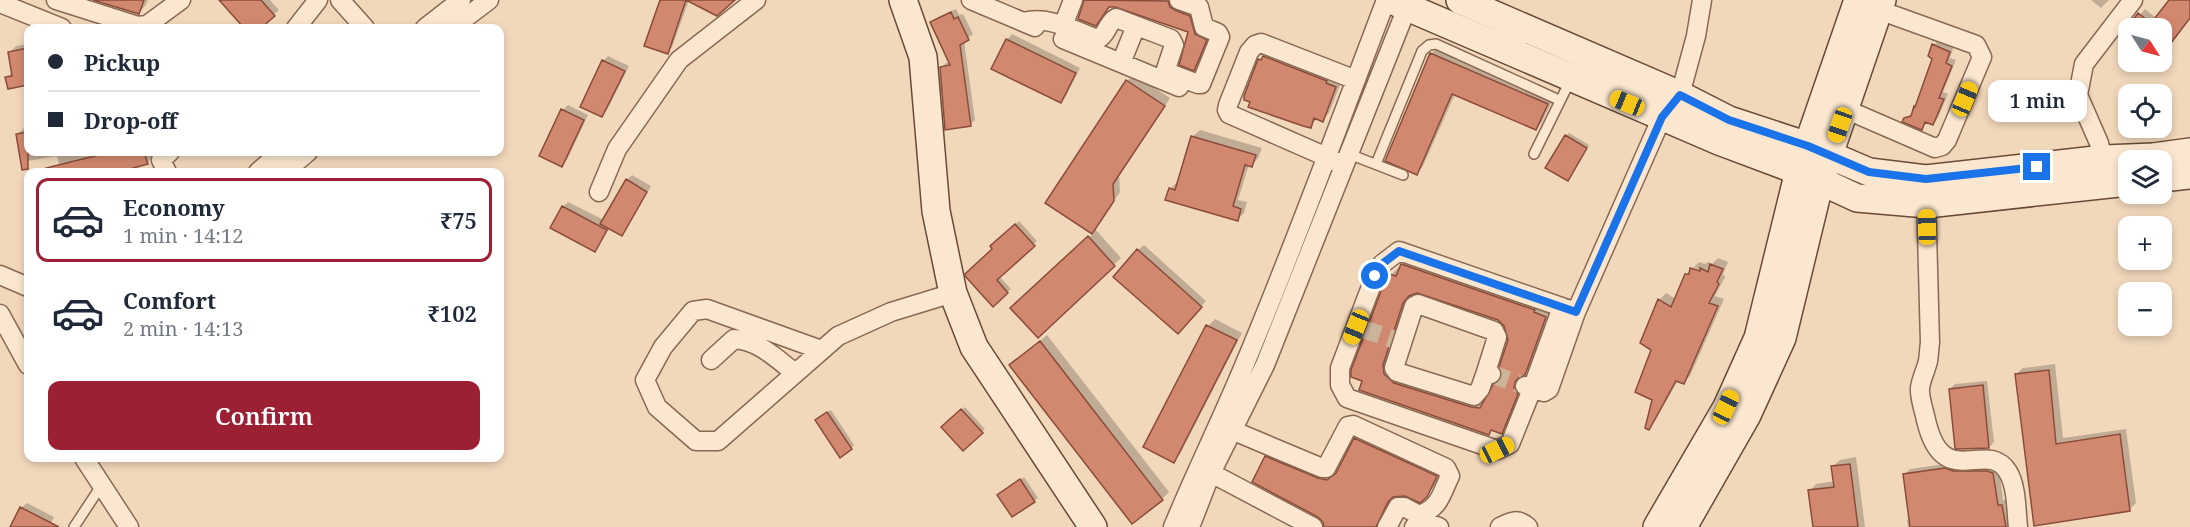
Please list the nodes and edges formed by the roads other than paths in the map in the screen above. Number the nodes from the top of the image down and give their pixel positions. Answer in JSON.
{"nodes":[{"id":1,"x":56,"y":0,"type":"edge"},
{"id":2,"x":181,"y":0,"type":"edge"},
{"id":3,"x":318,"y":0,"type":"edge"},
{"id":4,"x":340,"y":0,"type":"edge"},
{"id":5,"x":461,"y":0,"type":"edge"},
{"id":6,"x":489,"y":0,"type":"edge"},
{"id":7,"x":756,"y":0,"type":"edge"},
{"id":8,"x":903,"y":0,"type":"edge"},
{"id":9,"x":971,"y":0,"type":"edge"},
{"id":10,"x":1073,"y":0,"type":"edge"},
{"id":11,"x":1179,"y":0,"type":"edge"},
{"id":12,"x":1460,"y":0,"type":"edge"},
{"id":13,"x":1702,"y":0,"type":"edge"},
{"id":14,"x":2133,"y":0,"type":"edge"},
{"id":15,"x":1399,"y":2,"type":"edge"},
{"id":16,"x":0,"y":3,"type":"edge"},
{"id":17,"x":1873,"y":3,"type":"edge"},
{"id":18,"x":1024,"y":22,"type":"junction"},
{"id":19,"x":52,"y":24,"type":"edge"},
{"id":20,"x":132,"y":24,"type":"edge"},
{"id":21,"x":150,"y":24,"type":"edge"},
{"id":22,"x":299,"y":24,"type":"edge"},
{"id":23,"x":361,"y":24,"type":"edge"},
{"id":24,"x":430,"y":24,"type":"edge"},
{"id":25,"x":457,"y":24,"type":"edge"},
{"id":26,"x":1063,"y":26,"type":"junction"},
{"id":27,"x":1136,"y":26,"type":"junction"},
{"id":28,"x":1572,"y":48,"type":"junction"},
{"id":29,"x":1121,"y":63,"type":"junction"},
{"id":30,"x":1356,"y":80,"type":"junction"},
{"id":31,"x":1564,"y":84,"type":"junction"},
{"id":32,"x":1180,"y":88,"type":"dead end"},
{"id":33,"x":1680,"y":95,"type":"junction"},
{"id":34,"x":1845,"y":110,"type":"junction"},
{"id":35,"x":1662,"y":117,"type":"junction"},
{"id":36,"x":2190,"y":152,"type":"edge"},
{"id":37,"x":1534,"y":154,"type":"dead end"},
{"id":38,"x":276,"y":156,"type":"edge"},
{"id":39,"x":303,"y":156,"type":"edge"},
{"id":40,"x":1326,"y":158,"type":"junction"},
{"id":41,"x":1347,"y":160,"type":"junction"},
{"id":42,"x":1814,"y":163,"type":"junction"},
{"id":43,"x":1376,"y":164,"type":"junction"},
{"id":44,"x":2172,"y":164,"type":"edge"},
{"id":45,"x":263,"y":168,"type":"edge"},
{"id":46,"x":289,"y":168,"type":"edge"},
{"id":47,"x":1403,"y":175,"type":"dead end"},
{"id":48,"x":2113,"y":175,"type":"edge"},
{"id":49,"x":1926,"y":191,"type":"junction"},
{"id":50,"x":599,"y":192,"type":"dead end"},
{"id":51,"x":0,"y":275,"type":"edge"},
{"id":52,"x":24,"y":285,"type":"edge"},
{"id":53,"x":953,"y":293,"type":"junction"},
{"id":54,"x":1569,"y":309,"type":"junction"},
{"id":55,"x":2,"y":324,"type":"edge"},
{"id":56,"x":1400,"y":342,"type":"joint"},
{"id":57,"x":821,"y":350,"type":"junction"},
{"id":58,"x":24,"y":359,"type":"edge"},
{"id":59,"x":711,"y":360,"type":"dead end"},
{"id":60,"x":795,"y":373,"type":"junction"},
{"id":61,"x":1225,"y":427,"type":"junction"},
{"id":62,"x":86,"y":462,"type":"edge"},
{"id":63,"x":1211,"y":473,"type":"junction"},
{"id":64,"x":101,"y":486,"type":"junction"},
{"id":65,"x":74,"y":527,"type":"edge"},
{"id":66,"x":129,"y":527,"type":"edge"},
{"id":67,"x":1093,"y":527,"type":"edge"},
{"id":68,"x":1173,"y":527,"type":"edge"},
{"id":69,"x":1190,"y":527,"type":"edge"},
{"id":70,"x":1312,"y":527,"type":"edge"},
{"id":71,"x":1387,"y":527,"type":"edge"},
{"id":72,"x":1414,"y":527,"type":"edge"},
{"id":73,"x":1439,"y":527,"type":"edge"},
{"id":74,"x":1500,"y":527,"type":"edge"},
{"id":75,"x":1528,"y":527,"type":"edge"},
{"id":76,"x":1657,"y":527,"type":"edge"},
{"id":77,"x":1683,"y":527,"type":"edge"},
{"id":78,"x":2018,"y":527,"type":"edge"}],
"edges":[{"from":1,"to":20,"type":"street"},
{"from":2,"to":21,"type":"street"},
{"from":3,"to":22,"type":"street"},
{"from":4,"to":23,"type":"street"},
{"from":5,"to":24,"type":"street"},
{"from":6,"to":25,"type":"street"},
{"from":7,"to":50,"type":"street"},
{"from":8,"to":53,"type":"street"},
{"from":9,"to":18,"type":"street"},
{"from":10,"to":26,"type":"street"},
{"from":11,"to":27,"type":"street"},
{"from":12,"to":28,"type":"street"},
{"from":13,"to":33,"type":"street"},
{"from":14,"to":48,"type":"street"},
{"from":15,"to":30,"type":"street"},
{"from":15,"to":31,"type":"street"},
{"from":15,"to":41,"type":"street"},
{"from":16,"to":19,"type":"street"},
{"from":17,"to":34,"type":"street"},
{"from":17,"to":34,"type":"street"},
{"from":17,"to":42,"type":"street"},
{"from":18,"to":26,"type":"street"},
{"from":18,"to":29,"type":"street"},
{"from":26,"to":27,"type":"street"},
{"from":27,"to":29,"type":"street"},
{"from":28,"to":31,"type":"street"},
{"from":28,"to":33,"type":"street"},
{"from":29,"to":32,"type":"street"},
{"from":30,"to":40,"type":"street"},
{"from":30,"to":40,"type":"street"},
{"from":31,"to":35,"type":"street"},
{"from":31,"to":37,"type":"lane"},
{"from":31,"to":43,"type":"lane"},
{"from":33,"to":35,"type":"street"},
{"from":33,"to":42,"type":"street"},
{"from":34,"to":42,"type":"street"},
{"from":35,"to":42,"type":"street"},
{"from":35,"to":54,"type":"street"},
{"from":36,"to":44,"type":"street"},
{"from":38,"to":45,"type":"street"},
{"from":39,"to":46,"type":"street"},
{"from":40,"to":41,"type":"street"},
{"from":40,"to":61,"type":"street"},
{"from":41,"to":43,"type":"lane"},
{"from":41,"to":61,"type":"street"},
{"from":42,"to":49,"type":"street"},
{"from":42,"to":76,"type":"street"},
{"from":42,"to":77,"type":"street"},
{"from":43,"to":47,"type":"lane"},
{"from":48,"to":49,"type":"street"},
{"from":49,"to":78,"type":"street"},
{"from":51,"to":52,"type":"street"},
{"from":53,"to":57,"type":"street"},
{"from":53,"to":67,"type":"street"},
{"from":54,"to":54,"type":"street"},
{"from":55,"to":58,"type":"street"},
{"from":56,"to":56,"type":"street"},
{"from":57,"to":60,"type":"street"},
{"from":57,"to":60,"type":"street"},
{"from":59,"to":60,"type":"street"},
{"from":61,"to":63,"type":"street"},
{"from":61,"to":68,"type":"street"},
{"from":61,"to":71,"type":"street"},
{"from":62,"to":64,"type":"street"},
{"from":63,"to":69,"type":"street"},
{"from":63,"to":70,"type":"street"},
{"from":64,"to":65,"type":"lane"},
{"from":64,"to":66,"type":"street"},
{"from":72,"to":73,"type":"street"},
{"from":74,"to":75,"type":"street"}]}
